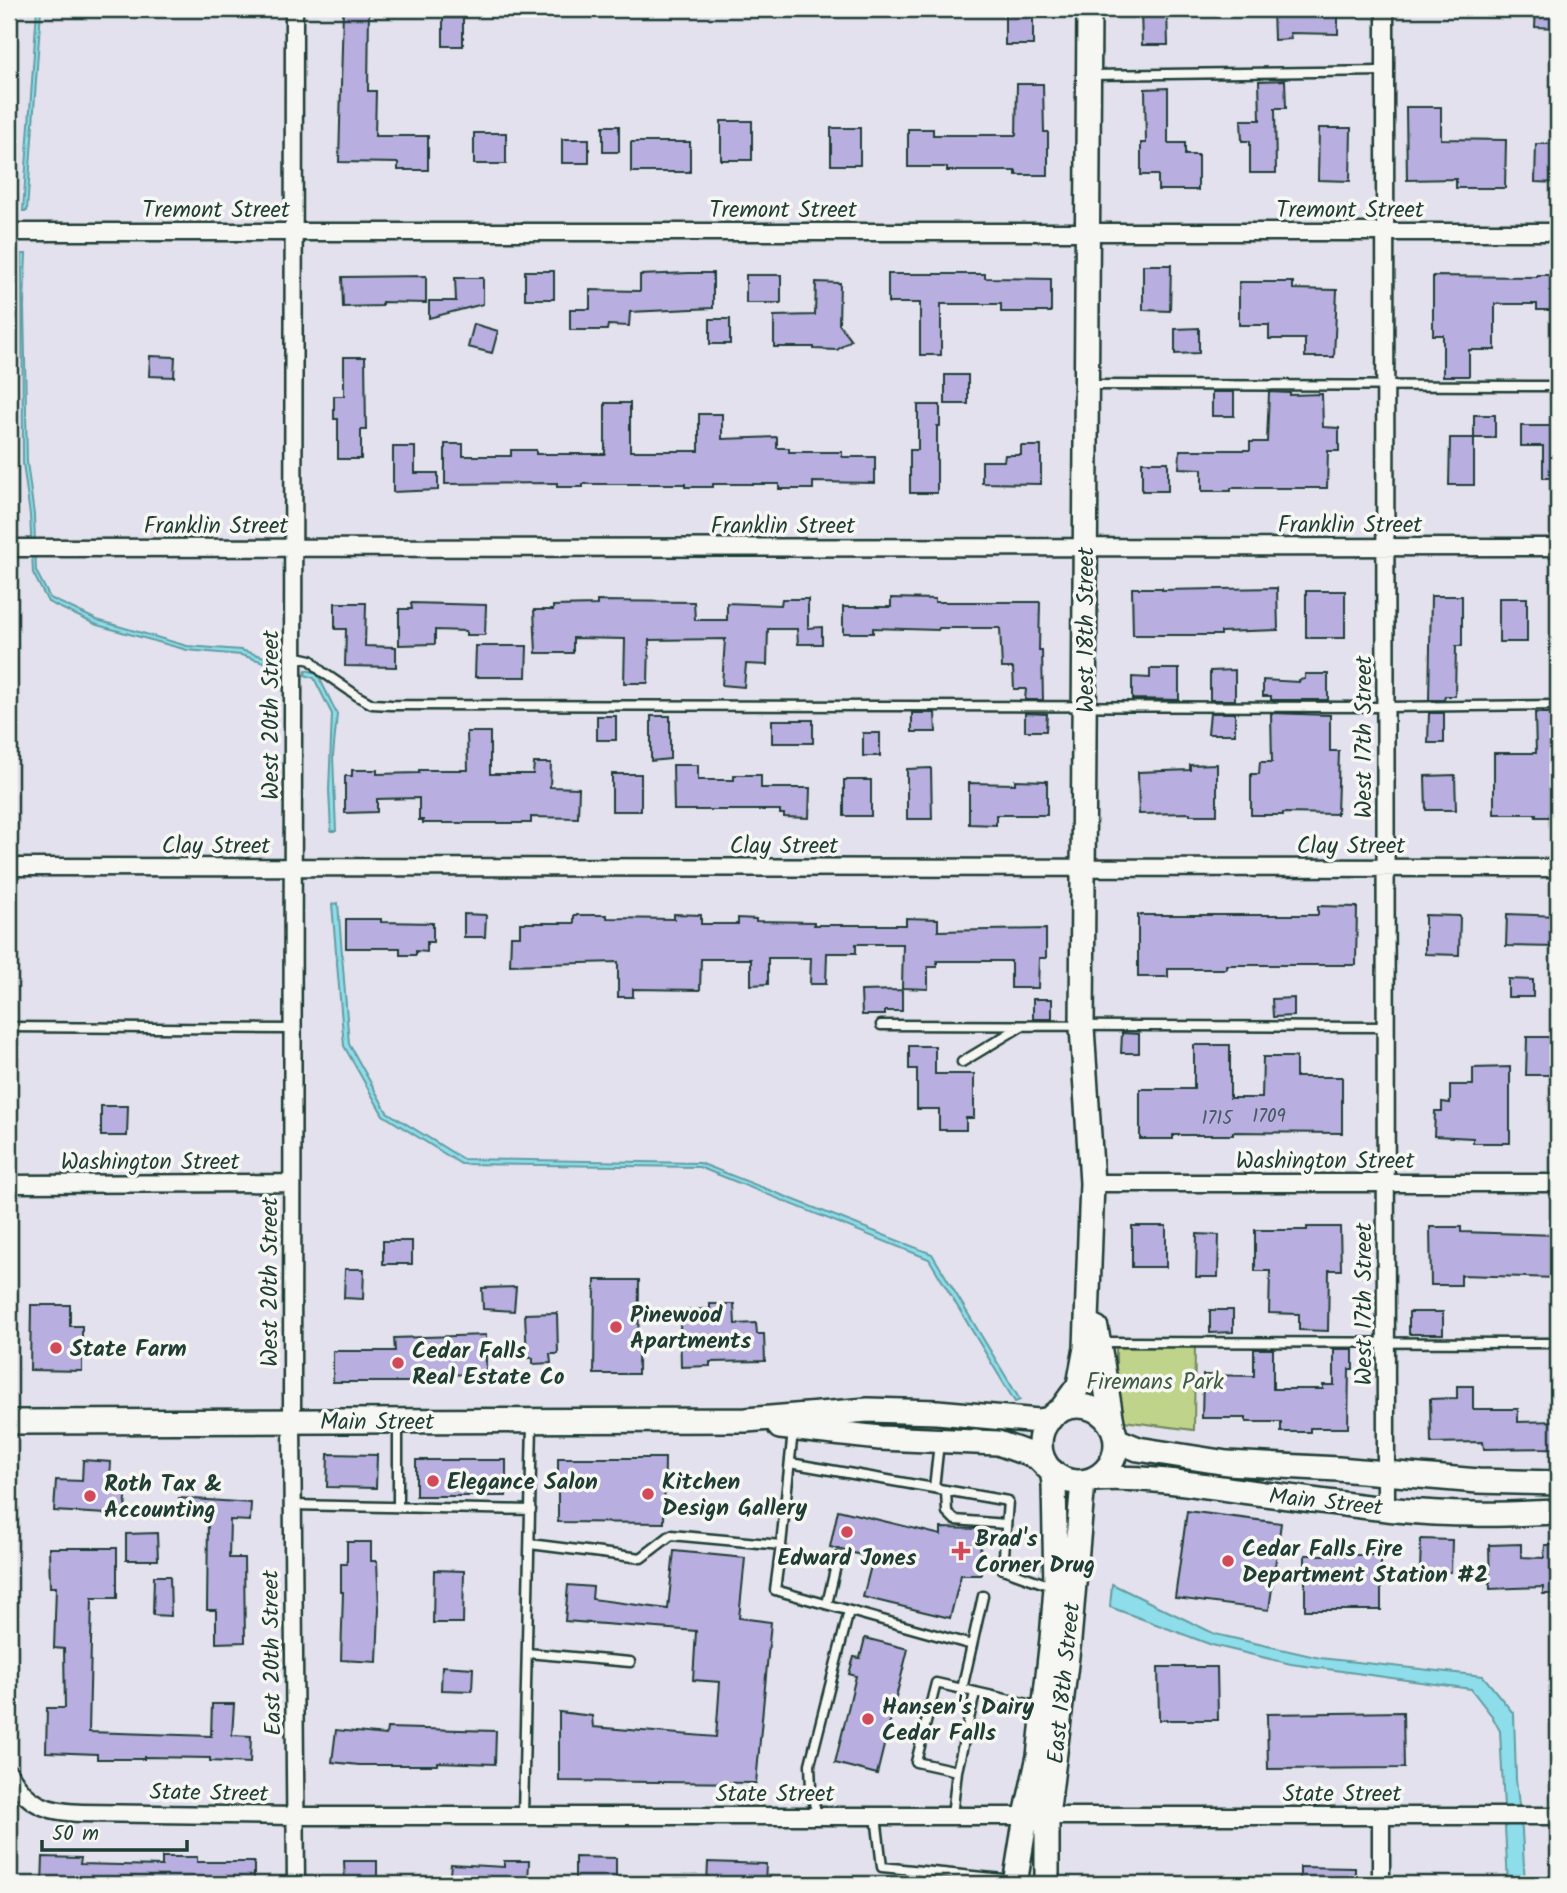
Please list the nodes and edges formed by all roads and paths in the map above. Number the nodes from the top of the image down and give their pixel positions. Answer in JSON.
{"nodes":[{"id":1,"x":294,"y":9,"type":"edge"},
{"id":2,"x":1089,"y":9,"type":"edge"},
{"id":3,"x":1385,"y":9,"type":"edge"},
{"id":4,"x":1385,"y":71,"type":"junction"},
{"id":5,"x":1089,"y":75,"type":"junction"},
{"id":6,"x":9,"y":232,"type":"edge"},
{"id":7,"x":294,"y":232,"type":"junction"},
{"id":8,"x":1088,"y":232,"type":"junction"},
{"id":9,"x":1385,"y":232,"type":"junction"},
{"id":10,"x":1558,"y":232,"type":"edge"},
{"id":11,"x":1086,"y":385,"type":"junction"},
{"id":12,"x":1385,"y":385,"type":"junction"},
{"id":13,"x":1558,"y":386,"type":"edge"},
{"id":14,"x":293,"y":547,"type":"junction"},
{"id":15,"x":1085,"y":547,"type":"junction"},
{"id":16,"x":1385,"y":547,"type":"junction"},
{"id":17,"x":1558,"y":547,"type":"edge"},
{"id":18,"x":15,"y":548,"type":"edge"},
{"id":19,"x":293,"y":656,"type":"junction"},
{"id":20,"x":1084,"y":705,"type":"junction"},
{"id":21,"x":1558,"y":705,"type":"edge"},
{"id":22,"x":1385,"y":706,"type":"junction"},
{"id":23,"x":9,"y":867,"type":"edge"},
{"id":24,"x":293,"y":867,"type":"junction"},
{"id":25,"x":1083,"y":868,"type":"junction"},
{"id":26,"x":1385,"y":868,"type":"junction"},
{"id":27,"x":1558,"y":868,"type":"edge"},
{"id":28,"x":881,"y":1025,"type":"dead end"},
{"id":29,"x":9,"y":1027,"type":"edge"},
{"id":30,"x":1020,"y":1027,"type":"junction"},
{"id":31,"x":1082,"y":1027,"type":"junction"},
{"id":32,"x":1385,"y":1027,"type":"junction"},
{"id":33,"x":292,"y":1029,"type":"junction"},
{"id":34,"x":962,"y":1062,"type":"dead end"},
{"id":35,"x":292,"y":1183,"type":"junction"},
{"id":36,"x":1091,"y":1183,"type":"junction"},
{"id":37,"x":1385,"y":1183,"type":"junction"},
{"id":38,"x":1558,"y":1183,"type":"edge"},
{"id":39,"x":9,"y":1184,"type":"edge"},
{"id":40,"x":1091,"y":1250,"type":"junction"},
{"id":41,"x":1097,"y":1342,"type":"junction"},
{"id":42,"x":1386,"y":1342,"type":"junction"},
{"id":43,"x":1558,"y":1343,"type":"edge"},
{"id":44,"x":1055,"y":1415,"type":"junction"},
{"id":45,"x":746,"y":1420,"type":"junction"},
{"id":46,"x":398,"y":1421,"type":"junction"},
{"id":47,"x":533,"y":1421,"type":"junction"},
{"id":48,"x":9,"y":1422,"type":"edge"},
{"id":49,"x":292,"y":1422,"type":"junction"},
{"id":50,"x":794,"y":1429,"type":"junction"},
{"id":51,"x":1114,"y":1434,"type":"junction"},
{"id":52,"x":939,"y":1440,"type":"junction"},
{"id":53,"x":790,"y":1463,"type":"junction"},
{"id":54,"x":1050,"y":1469,"type":"junction"},
{"id":55,"x":1386,"y":1473,"type":"junction"},
{"id":56,"x":1089,"y":1481,"type":"junction"},
{"id":57,"x":1558,"y":1483,"type":"edge"},
{"id":58,"x":934,"y":1488,"type":"junction"},
{"id":59,"x":946,"y":1490,"type":"junction"},
{"id":60,"x":292,"y":1505,"type":"junction"},
{"id":61,"x":398,"y":1507,"type":"junction"},
{"id":62,"x":1386,"y":1508,"type":"junction"},
{"id":63,"x":531,"y":1510,"type":"junction"},
{"id":64,"x":1558,"y":1512,"type":"edge"},
{"id":65,"x":1006,"y":1524,"type":"junction"},
{"id":66,"x":530,"y":1544,"type":"junction"},
{"id":67,"x":781,"y":1545,"type":"junction"},
{"id":68,"x":838,"y":1557,"type":"dead end"},
{"id":69,"x":1056,"y":1587,"type":"junction"},
{"id":70,"x":983,"y":1596,"type":"dead end"},
{"id":71,"x":827,"y":1604,"type":"junction"},
{"id":72,"x":849,"y":1611,"type":"junction"},
{"id":73,"x":972,"y":1645,"type":"junction"},
{"id":74,"x":527,"y":1653,"type":"junction"},
{"id":75,"x":631,"y":1662,"type":"dead end"},
{"id":76,"x":962,"y":1689,"type":"junction"},
{"id":77,"x":975,"y":1693,"type":"junction"},
{"id":78,"x":1044,"y":1707,"type":"junction"},
{"id":79,"x":957,"y":1771,"type":"junction"},
{"id":80,"x":9,"y":1773,"type":"edge"},
{"id":81,"x":295,"y":1816,"type":"junction"},
{"id":82,"x":523,"y":1816,"type":"junction"},
{"id":83,"x":817,"y":1816,"type":"junction"},
{"id":84,"x":876,"y":1816,"type":"junction"},
{"id":85,"x":952,"y":1816,"type":"junction"},
{"id":86,"x":1037,"y":1816,"type":"junction"},
{"id":87,"x":1381,"y":1816,"type":"junction"},
{"id":88,"x":1558,"y":1816,"type":"edge"},
{"id":89,"x":924,"y":1872,"type":"junction"},
{"id":90,"x":1015,"y":1882,"type":"edge"},
{"id":91,"x":296,"y":1884,"type":"edge"},
{"id":92,"x":923,"y":1884,"type":"edge"},
{"id":93,"x":1047,"y":1884,"type":"edge"},
{"id":94,"x":1381,"y":1884,"type":"edge"}],
"edges":[{"from":1,"to":7,"type":"street","name":"West 20th Street"},
{"from":2,"to":5,"type":"main road","name":"West 18th Street"},
{"from":3,"to":4,"type":"street","name":"West 17th Street"},
{"from":4,"to":5,"type":"lane"},
{"from":4,"to":9,"type":"street","name":"West 17th Street"},
{"from":5,"to":8,"type":"main road","name":"West 18th Street"},
{"from":6,"to":7,"type":"street","name":"Tremont Street"},
{"from":7,"to":8,"type":"street","name":"Tremont Street"},
{"from":7,"to":14,"type":"street","name":"West 20th Street"},
{"from":8,"to":9,"type":"street","name":"Tremont Street"},
{"from":8,"to":11,"type":"main road","name":"West 18th Street"},
{"from":9,"to":10,"type":"street","name":"Tremont Street"},
{"from":9,"to":12,"type":"street","name":"West 17th Street"},
{"from":11,"to":12,"type":"lane"},
{"from":11,"to":15,"type":"main road","name":"West 18th Street"},
{"from":12,"to":13,"type":"lane"},
{"from":12,"to":16,"type":"street","name":"West 17th Street"},
{"from":14,"to":15,"type":"street","name":"Franklin Street"},
{"from":14,"to":18,"type":"street","name":"Franklin Street"},
{"from":14,"to":19,"type":"street","name":"West 20th Street"},
{"from":15,"to":16,"type":"street","name":"Franklin Street"},
{"from":15,"to":20,"type":"main road","name":"West 18th Street"},
{"from":16,"to":17,"type":"street","name":"Franklin Street"},
{"from":16,"to":22,"type":"street","name":"West 17th Street"},
{"from":19,"to":20,"type":"lane"},
{"from":19,"to":24,"type":"street","name":"West 20th Street"},
{"from":20,"to":22,"type":"lane"},
{"from":20,"to":25,"type":"main road","name":"West 18th Street"},
{"from":21,"to":22,"type":"lane"},
{"from":22,"to":26,"type":"street","name":"West 17th Street"},
{"from":23,"to":24,"type":"street","name":"Clay Street"},
{"from":24,"to":25,"type":"street","name":"Clay Street"},
{"from":24,"to":33,"type":"street","name":"West 20th Street"},
{"from":25,"to":26,"type":"street","name":"Clay Street"},
{"from":25,"to":31,"type":"main road","name":"West 18th Street"},
{"from":26,"to":27,"type":"street","name":"Clay Street"},
{"from":26,"to":32,"type":"street","name":"West 17th Street"},
{"from":28,"to":30,"type":"lane"},
{"from":29,"to":33,"type":"lane"},
{"from":30,"to":31,"type":"lane"},
{"from":30,"to":34,"type":"lane"},
{"from":31,"to":32,"type":"lane"},
{"from":31,"to":36,"type":"main road","name":"West 18th Street"},
{"from":32,"to":37,"type":"street","name":"West 17th Street"},
{"from":33,"to":35,"type":"street","name":"West 20th Street"},
{"from":35,"to":39,"type":"street","name":"Washington Street"},
{"from":35,"to":49,"type":"street","name":"West 20th Street"},
{"from":36,"to":37,"type":"street","name":"Washington Street"},
{"from":36,"to":40,"type":"main road","name":"West 18th Street"},
{"from":37,"to":38,"type":"street","name":"Washington Street"},
{"from":37,"to":42,"type":"street","name":"West 17th Street"},
{"from":40,"to":41,"type":"main road","name":"West 18th Street"},
{"from":40,"to":44,"type":"main road","name":"West 18th Street"},
{"from":41,"to":42,"type":"lane"},
{"from":41,"to":51,"type":"main road","name":"West 18th Street"},
{"from":42,"to":43,"type":"lane"},
{"from":42,"to":55,"type":"street","name":"West 17th Street"},
{"from":44,"to":45,"type":"main road","name":"Main Street"},
{"from":44,"to":51,"type":"main road"},
{"from":44,"to":54,"type":"main road"},
{"from":45,"to":47,"type":"main road","name":"Main Street"},
{"from":45,"to":50,"type":"main road","name":"Main Street"},
{"from":46,"to":47,"type":"main road","name":"Main Street"},
{"from":46,"to":49,"type":"main road","name":"Main Street"},
{"from":46,"to":61,"type":"lane"},
{"from":47,"to":63,"type":"lane"},
{"from":48,"to":49,"type":"main road","name":"Main Street"},
{"from":49,"to":60,"type":"street","name":"East 20th Street"},
{"from":50,"to":52,"type":"main road","name":"Main Street"},
{"from":50,"to":53,"type":"lane"},
{"from":51,"to":55,"type":"main road","name":"Main Street"},
{"from":51,"to":56,"type":"main road"},
{"from":52,"to":54,"type":"main road","name":"Main Street"},
{"from":52,"to":58,"type":"lane"},
{"from":53,"to":58,"type":"lane"},
{"from":53,"to":67,"type":"lane"},
{"from":54,"to":56,"type":"main road"},
{"from":54,"to":69,"type":"main road","name":"East 18th Street"},
{"from":55,"to":57,"type":"main road","name":"Main Street"},
{"from":55,"to":62,"type":"street","name":"West 17th Street"},
{"from":56,"to":62,"type":"main road","name":"Main Street"},
{"from":56,"to":86,"type":"main road","name":"East 18th Street"},
{"from":58,"to":59,"type":"lane"},
{"from":59,"to":65,"type":"lane"},
{"from":59,"to":65,"type":"lane"},
{"from":60,"to":61,"type":"lane"},
{"from":60,"to":81,"type":"street","name":"East 20th Street"},
{"from":61,"to":63,"type":"lane"},
{"from":62,"to":64,"type":"main road","name":"Main Street"},
{"from":63,"to":66,"type":"lane"},
{"from":65,"to":69,"type":"lane"},
{"from":66,"to":67,"type":"lane"},
{"from":66,"to":74,"type":"lane"},
{"from":67,"to":71,"type":"lane"},
{"from":68,"to":71,"type":"lane"},
{"from":69,"to":78,"type":"main road","name":"East 18th Street"},
{"from":70,"to":73,"type":"lane"},
{"from":71,"to":72,"type":"lane"},
{"from":72,"to":73,"type":"lane"},
{"from":72,"to":83,"type":"lane"},
{"from":73,"to":76,"type":"lane"},
{"from":74,"to":75,"type":"lane"},
{"from":74,"to":82,"type":"lane"},
{"from":76,"to":77,"type":"lane"},
{"from":76,"to":79,"type":"lane"},
{"from":77,"to":78,"type":"lane"},
{"from":77,"to":79,"type":"lane"},
{"from":78,"to":86,"type":"main road","name":"East 18th Street"},
{"from":79,"to":85,"type":"lane"},
{"from":80,"to":81,"type":"street","name":"State Street"},
{"from":81,"to":82,"type":"street","name":"State Street"},
{"from":81,"to":91,"type":"street","name":"East 20th Street"},
{"from":82,"to":83,"type":"street","name":"State Street"},
{"from":83,"to":84,"type":"street","name":"State Street"},
{"from":84,"to":85,"type":"street","name":"State Street"},
{"from":84,"to":89,"type":"lane"},
{"from":85,"to":86,"type":"street","name":"State Street"},
{"from":86,"to":87,"type":"street","name":"State Street"},
{"from":86,"to":90,"type":"main road","name":"East 18th Street"},
{"from":86,"to":93,"type":"main road","name":"East 18th Street"},
{"from":87,"to":88,"type":"street","name":"State Street"},
{"from":87,"to":94,"type":"street"},
{"from":89,"to":90,"type":"lane"},
{"from":89,"to":92,"type":"lane"}]}
